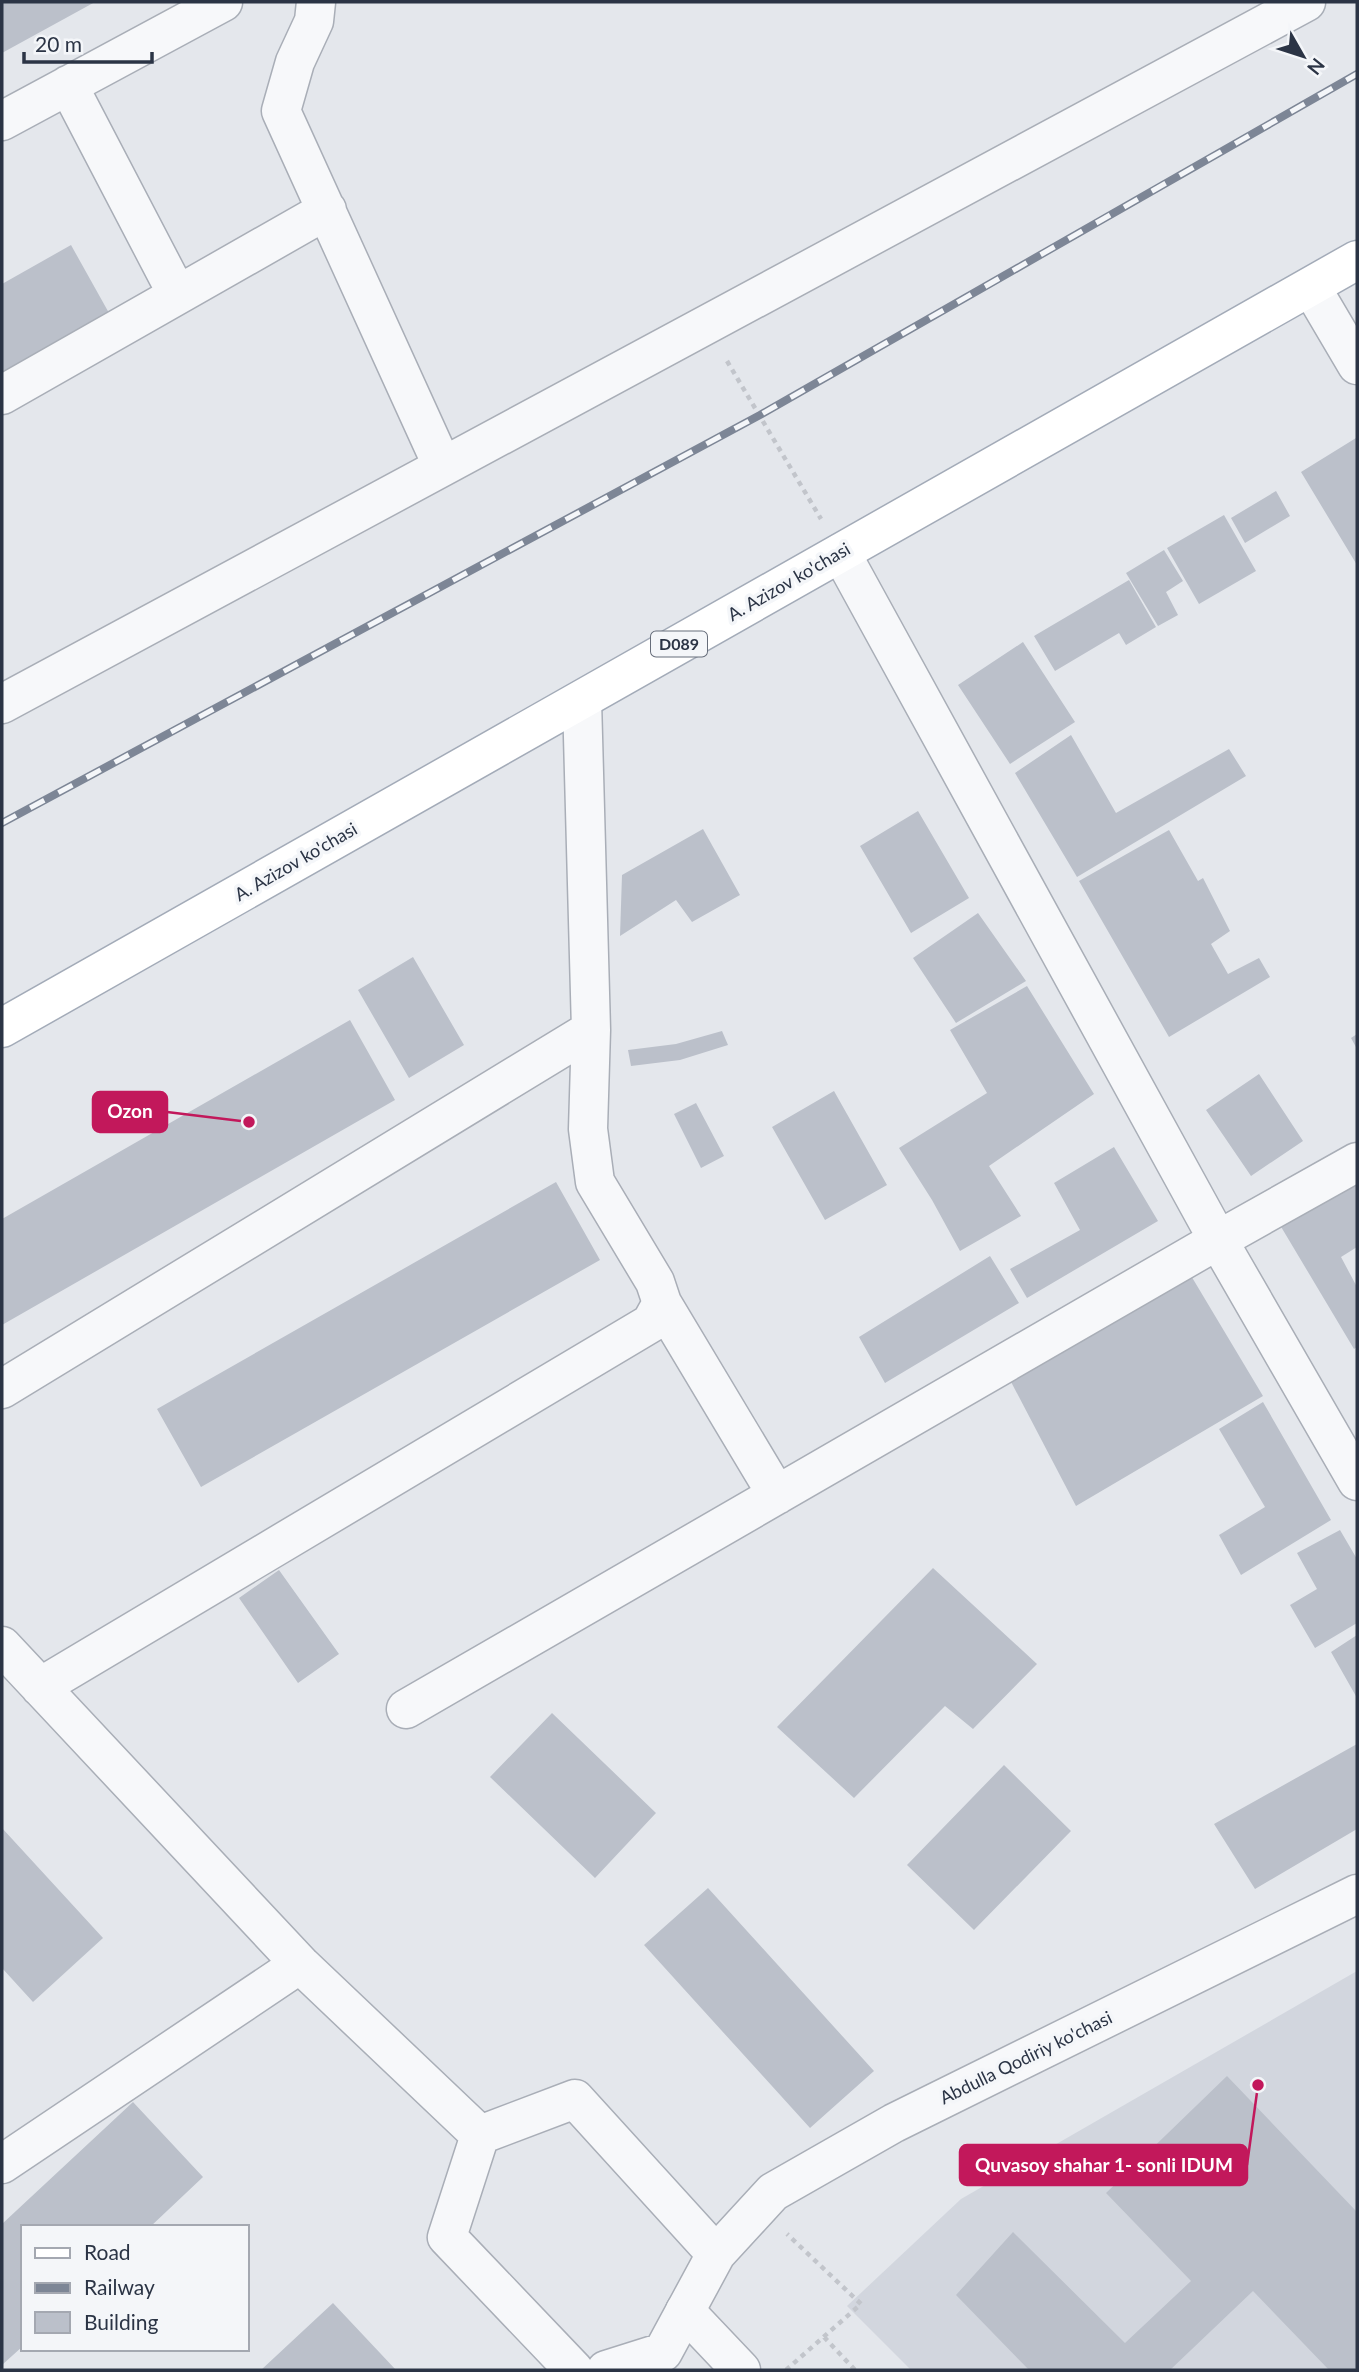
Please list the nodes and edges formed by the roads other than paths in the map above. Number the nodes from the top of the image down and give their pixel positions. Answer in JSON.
{"nodes":[{"id":1,"x":223,"y":2,"type":"edge"},
{"id":2,"x":348,"y":2,"type":"edge"},
{"id":3,"x":1306,"y":2,"type":"edge"},
{"id":4,"x":315,"y":11,"type":"edge"},
{"id":5,"x":68,"y":85,"type":"junction"},
{"id":6,"x":2,"y":121,"type":"edge"},
{"id":7,"x":327,"y":210,"type":"junction"},
{"id":8,"x":1357,"y":261,"type":"edge"},
{"id":9,"x":1311,"y":287,"type":"junction"},
{"id":10,"x":177,"y":294,"type":"junction"},
{"id":11,"x":1357,"y":365,"type":"edge"},
{"id":12,"x":2,"y":395,"type":"edge"},
{"id":13,"x":442,"y":465,"type":"junction"},
{"id":14,"x":841,"y":553,"type":"junction"},
{"id":15,"x":582,"y":700,"type":"junction"},
{"id":16,"x":2,"y":704,"type":"edge"},
{"id":17,"x":2,"y":1028,"type":"edge"},
{"id":18,"x":591,"y":1030,"type":"junction"},
{"id":19,"x":1357,"y":1162,"type":"edge"},
{"id":20,"x":1218,"y":1240,"type":"junction"},
{"id":21,"x":662,"y":1303,"type":"junction"},
{"id":22,"x":2,"y":1389,"type":"edge"},
{"id":23,"x":1357,"y":1481,"type":"edge"},
{"id":24,"x":777,"y":1495,"type":"junction"},
{"id":25,"x":2,"y":1646,"type":"edge"},
{"id":26,"x":40,"y":1687,"type":"junction"},
{"id":27,"x":406,"y":1709,"type":"dead end"},
{"id":28,"x":1357,"y":1894,"type":"edge"},
{"id":29,"x":300,"y":1964,"type":"junction"},
{"id":30,"x":480,"y":2135,"type":"junction"},
{"id":31,"x":2,"y":2164,"type":"edge"},
{"id":32,"x":716,"y":2254,"type":"junction"},
{"id":33,"x":685,"y":2311,"type":"junction"},
{"id":34,"x":626,"y":2367,"type":"edge"},
{"id":35,"x":574,"y":2370,"type":"edge"},
{"id":36,"x":741,"y":2370,"type":"edge"}],
"edges":[{"from":1,"to":5,"type":"street"},
{"from":2,"to":4,"type":"street"},
{"from":3,"to":13,"type":"street"},
{"from":4,"to":7,"type":"street"},
{"from":5,"to":6,"type":"street"},
{"from":5,"to":10,"type":"street"},
{"from":7,"to":10,"type":"street"},
{"from":7,"to":13,"type":"street"},
{"from":8,"to":9,"type":"main road","name":"A. Azizov ko'chasi","number":"D089"},
{"from":9,"to":11,"type":"street"},
{"from":9,"to":14,"type":"main road","name":"A. Azizov ko'chasi","number":"D089"},
{"from":10,"to":12,"type":"street"},
{"from":13,"to":16,"type":"street"},
{"from":14,"to":15,"type":"main road","name":"A. Azizov ko'chasi","number":"D089"},
{"from":14,"to":20,"type":"street"},
{"from":15,"to":17,"type":"main road","name":"A. Azizov ko'chasi","number":"D089"},
{"from":15,"to":18,"type":"street"},
{"from":18,"to":21,"type":"street"},
{"from":18,"to":22,"type":"street"},
{"from":19,"to":20,"type":"street"},
{"from":20,"to":23,"type":"street"},
{"from":20,"to":24,"type":"street"},
{"from":21,"to":24,"type":"street"},
{"from":21,"to":26,"type":"street"},
{"from":24,"to":27,"type":"street"},
{"from":25,"to":26,"type":"street"},
{"from":26,"to":29,"type":"street"},
{"from":28,"to":32,"type":"street","name":"Abdulla Qodiriy ko'chasi"},
{"from":29,"to":30,"type":"street"},
{"from":29,"to":31,"type":"street"},
{"from":30,"to":32,"type":"street"},
{"from":30,"to":35,"type":"street"},
{"from":32,"to":33,"type":"street","name":"Abdulla Qodiriy ko'chasi"},
{"from":33,"to":34,"type":"street","name":"Abdulla Qodiriy ko'chasi"},
{"from":33,"to":36,"type":"street"}]}
